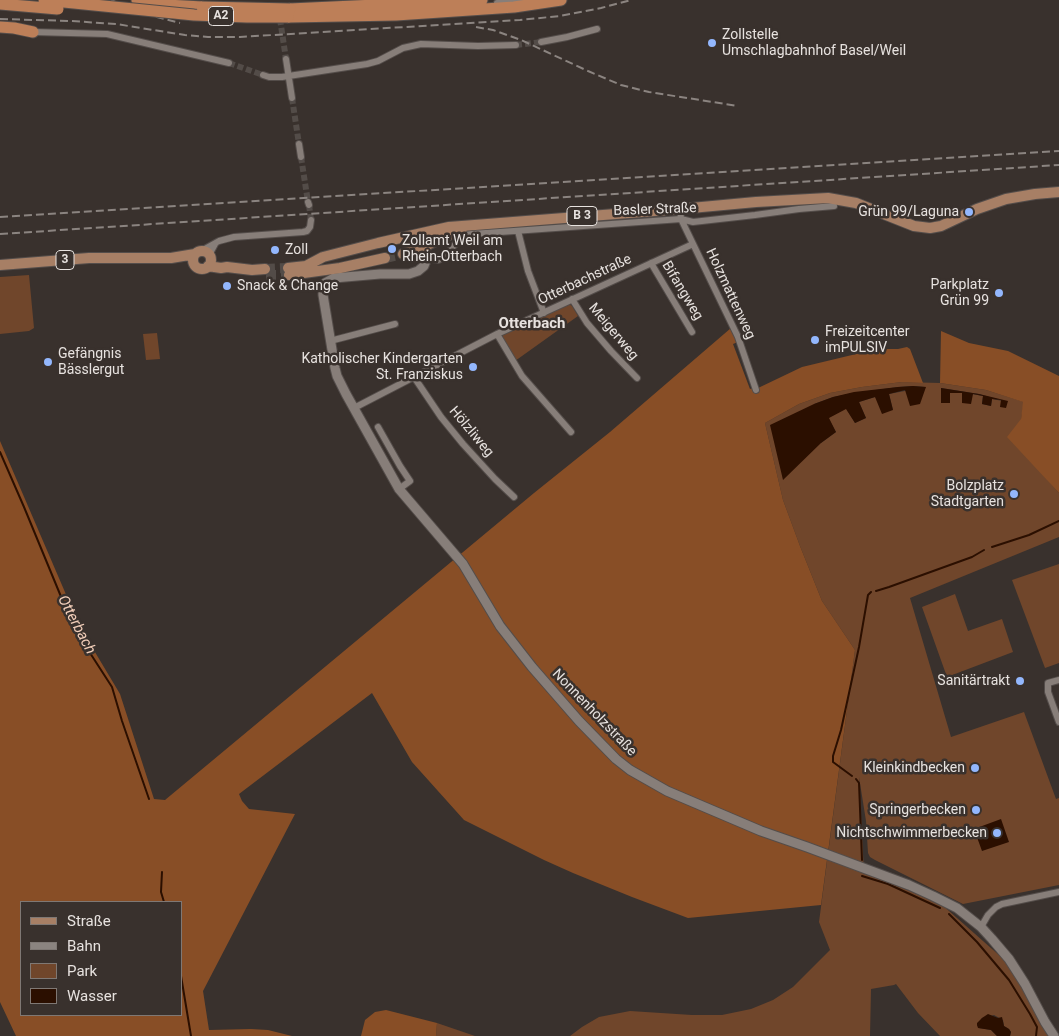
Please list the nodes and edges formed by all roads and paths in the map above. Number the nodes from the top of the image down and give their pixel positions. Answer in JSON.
{"nodes":[{"id":1,"x":44,"y":0,"type":"edge"},
{"id":2,"x":109,"y":0,"type":"edge"},
{"id":3,"x":138,"y":0,"type":"edge"},
{"id":4,"x":277,"y":0,"type":"edge"},
{"id":5,"x":522,"y":0,"type":"edge"},
{"id":6,"x":561,"y":0,"type":"edge"},
{"id":7,"x":484,"y":1,"type":"edge"},
{"id":8,"x":0,"y":4,"type":"edge"},
{"id":9,"x":152,"y":8,"type":"junction"},
{"id":10,"x":279,"y":11,"type":"junction"},
{"id":11,"x":280,"y":19,"type":"tunnel mouth"},
{"id":12,"x":0,"y":27,"type":"edge"},
{"id":13,"x":597,"y":29,"type":"dead end"},
{"id":14,"x":33,"y":32,"type":"joint"},
{"id":15,"x":540,"y":42,"type":"tunnel mouth"},
{"id":16,"x":516,"y":45,"type":"tunnel mouth"},
{"id":17,"x":286,"y":59,"type":"tunnel mouth"},
{"id":18,"x":229,"y":63,"type":"tunnel mouth"},
{"id":19,"x":263,"y":76,"type":"tunnel mouth"},
{"id":20,"x":288,"y":76,"type":"junction"},
{"id":21,"x":292,"y":98,"type":"tunnel mouth"},
{"id":22,"x":299,"y":144,"type":"tunnel mouth"},
{"id":23,"x":301,"y":156,"type":"tunnel mouth"},
{"id":24,"x":1059,"y":192,"type":"edge"},
{"id":25,"x":834,"y":206,"type":"dead end"},
{"id":26,"x":681,"y":214,"type":"junction"},
{"id":27,"x":311,"y":220,"type":"dead end"},
{"id":28,"x":470,"y":226,"type":"junction"},
{"id":29,"x":518,"y":231,"type":"junction"},
{"id":30,"x":420,"y":234,"type":"junction"},
{"id":31,"x":693,"y":244,"type":"junction"},
{"id":32,"x":425,"y":246,"type":"junction"},
{"id":33,"x":403,"y":254,"type":"tunnel mouth"},
{"id":34,"x":203,"y":258,"type":"junction"},
{"id":35,"x":385,"y":258,"type":"tunnel mouth"},
{"id":36,"x":427,"y":258,"type":"junction"},
{"id":37,"x":651,"y":263,"type":"junction"},
{"id":38,"x":0,"y":265,"type":"edge"},
{"id":39,"x":307,"y":269,"type":"junction"},
{"id":40,"x":288,"y":271,"type":"tunnel mouth"},
{"id":41,"x":266,"y":272,"type":"tunnel mouth"},
{"id":42,"x":572,"y":299,"type":"junction"},
{"id":43,"x":544,"y":313,"type":"junction"},
{"id":44,"x":395,"y":324,"type":"dead end"},
{"id":45,"x":692,"y":332,"type":"dead end"},
{"id":46,"x":497,"y":334,"type":"junction"},
{"id":47,"x":330,"y":340,"type":"junction"},
{"id":48,"x":414,"y":377,"type":"junction"},
{"id":49,"x":637,"y":378,"type":"dead end"},
{"id":50,"x":756,"y":390,"type":"dead end"},
{"id":51,"x":354,"y":408,"type":"junction"},
{"id":52,"x":378,"y":427,"type":"dead end"},
{"id":53,"x":571,"y":432,"type":"dead end"},
{"id":54,"x":399,"y":489,"type":"junction"},
{"id":55,"x":514,"y":497,"type":"dead end"},
{"id":56,"x":1059,"y":680,"type":"edge"},
{"id":57,"x":1059,"y":722,"type":"edge"},
{"id":58,"x":1059,"y":892,"type":"edge"},
{"id":59,"x":981,"y":927,"type":"junction"},
{"id":60,"x":1054,"y":1036,"type":"edge"}],
"edges":[{"from":1,"to":9,"type":"highway","number":"A2","bridge":true},
{"from":2,"to":9,"type":"highway","number":"A2"},
{"from":3,"to":9,"type":"highway"},
{"from":4,"to":10,"type":"street"},
{"from":5,"to":7,"type":"street"},
{"from":6,"to":9,"type":"highway","number":"A2","bridge":true},
{"from":7,"to":9,"type":"highway","number":"A2","bridge":true},
{"from":7,"to":10,"type":"street"},
{"from":8,"to":9,"type":"highway","bridge":true},
{"from":10,"to":11,"type":"street"},
{"from":12,"to":14,"type":"highway"},
{"from":13,"to":15,"type":"street"},
{"from":14,"to":18,"type":"street"},
{"from":16,"to":20,"type":"street"},
{"from":17,"to":20,"type":"street"},
{"from":19,"to":20,"type":"street"},
{"from":20,"to":21,"type":"street"},
{"from":22,"to":23,"type":"street"},
{"from":24,"to":26,"type":"main road","number":"B 3"},
{"from":25,"to":26,"type":"street","name":"Basler Straße"},
{"from":26,"to":28,"type":"main road","number":"B 3"},
{"from":26,"to":29,"type":"street","name":"Basler Straße"},
{"from":26,"to":31,"type":"street","name":"Holzmattenweg"},
{"from":27,"to":34,"type":"street"},
{"from":28,"to":30,"type":"main road","number":"B 3"},
{"from":28,"to":32,"type":"main road","number":"B 3"},
{"from":29,"to":36,"type":"street","name":"Basler Straße"},
{"from":29,"to":43,"type":"street"},
{"from":30,"to":32,"type":"main road"},
{"from":30,"to":39,"type":"main road","number":"B 3"},
{"from":31,"to":37,"type":"street","name":"Otterbachstraße"},
{"from":31,"to":50,"type":"street","name":"Holzmattenweg"},
{"from":32,"to":33,"type":"main road","number":"B 3"},
{"from":32,"to":36,"type":"street"},
{"from":34,"to":38,"type":"main road","number":"3"},
{"from":34,"to":41,"type":"main road","number":"3"},
{"from":35,"to":39,"type":"main road"},
{"from":36,"to":47,"type":"street","name":"Nonnenholzstraße"},
{"from":37,"to":42,"type":"street","name":"Otterbachstraße"},
{"from":37,"to":45,"type":"street","name":"Bifangweg"},
{"from":39,"to":40,"type":"main road"},
{"from":42,"to":43,"type":"street","name":"Otterbachstraße"},
{"from":42,"to":49,"type":"street","name":"Meigerweg"},
{"from":43,"to":46,"type":"street","name":"Otterbachstraße"},
{"from":44,"to":47,"type":"street"},
{"from":46,"to":48,"type":"street","name":"Otterbachstraße"},
{"from":46,"to":53,"type":"street"},
{"from":47,"to":51,"type":"street","name":"Nonnenholzstraße"},
{"from":48,"to":51,"type":"street","name":"Otterbachstraße"},
{"from":48,"to":55,"type":"street","name":"Hölzliweg"},
{"from":51,"to":54,"type":"street","name":"Nonnenholzstraße"},
{"from":52,"to":54,"type":"street"},
{"from":54,"to":59,"type":"street","name":"Nonnenholzstraße"},
{"from":56,"to":57,"type":"street"},
{"from":58,"to":59,"type":"street"},
{"from":59,"to":60,"type":"street","name":"Nonnenholzstraße"}]}
